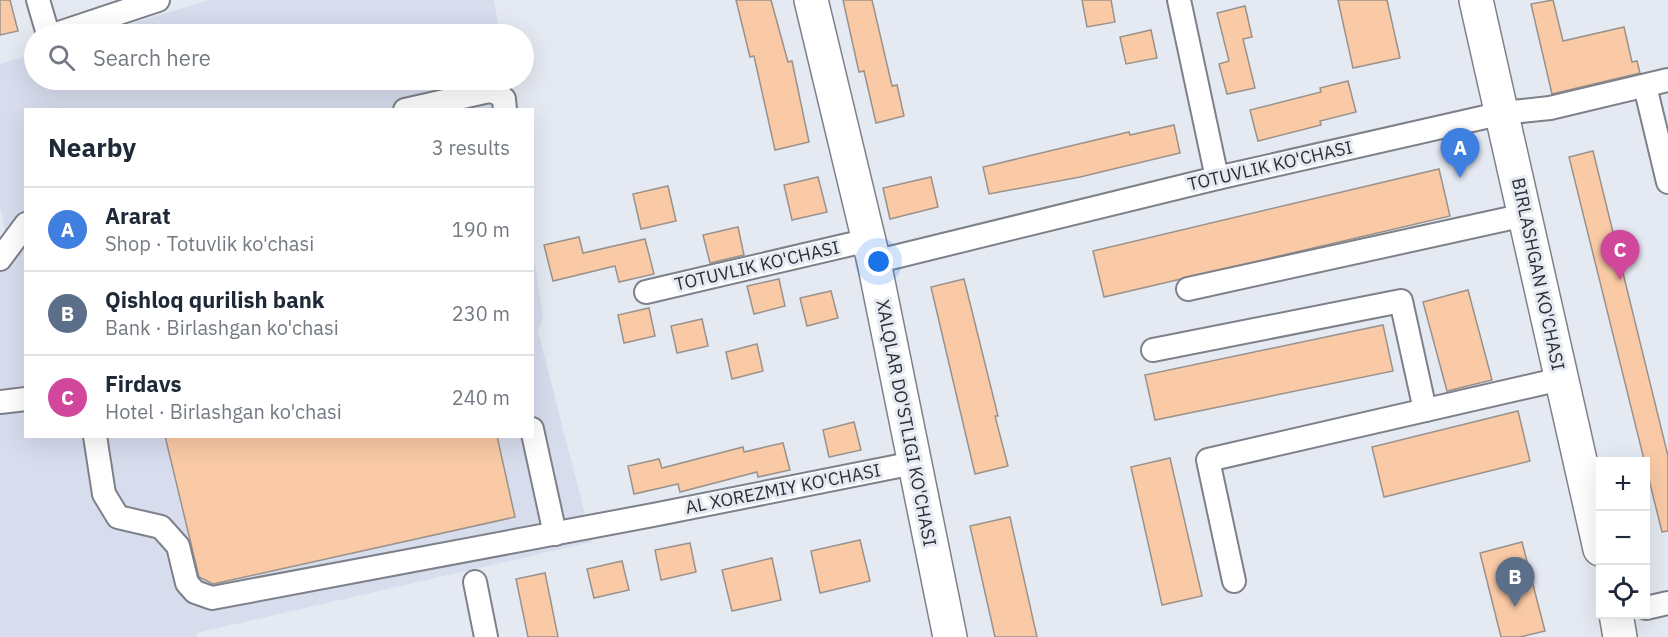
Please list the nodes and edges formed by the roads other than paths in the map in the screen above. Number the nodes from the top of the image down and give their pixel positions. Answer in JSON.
{"nodes":[{"id":1,"x":38,"y":0,"type":"edge"},
{"id":2,"x":158,"y":0,"type":"edge"},
{"id":3,"x":811,"y":0,"type":"edge"},
{"id":4,"x":1179,"y":0,"type":"edge"},
{"id":5,"x":1476,"y":0,"type":"edge"},
{"id":6,"x":45,"y":24,"type":"edge"},
{"id":7,"x":86,"y":24,"type":"edge"},
{"id":8,"x":1668,"y":80,"type":"edge"},
{"id":9,"x":1645,"y":86,"type":"junction"},
{"id":10,"x":414,"y":108,"type":"edge"},
{"id":11,"x":505,"y":108,"type":"edge"},
{"id":12,"x":1503,"y":113,"type":"junction"},
{"id":13,"x":1217,"y":178,"type":"junction"},
{"id":14,"x":1668,"y":182,"type":"edge"},
{"id":15,"x":1525,"y":216,"type":"junction"},
{"id":16,"x":24,"y":227,"type":"edge"},
{"id":17,"x":871,"y":251,"type":"junction"},
{"id":18,"x":0,"y":259,"type":"edge"},
{"id":19,"x":1188,"y":289,"type":"dead end"},
{"id":20,"x":646,"y":292,"type":"dead end"},
{"id":21,"x":1153,"y":350,"type":"dead end"},
{"id":22,"x":1561,"y":379,"type":"junction"},
{"id":23,"x":24,"y":399,"type":"edge"},
{"id":24,"x":0,"y":402,"type":"edge"},
{"id":25,"x":1425,"y":410,"type":"junction"},
{"id":26,"x":94,"y":438,"type":"edge"},
{"id":27,"x":534,"y":438,"type":"edge"},
{"id":28,"x":914,"y":463,"type":"junction"},
{"id":29,"x":1596,"y":532,"type":"edge"},
{"id":30,"x":555,"y":534,"type":"junction"},
{"id":31,"x":1234,"y":581,"type":"dead end"},
{"id":32,"x":475,"y":582,"type":"dead end"},
{"id":33,"x":1668,"y":603,"type":"edge"},
{"id":34,"x":1650,"y":607,"type":"edge"},
{"id":35,"x":1617,"y":619,"type":"edge"},
{"id":36,"x":486,"y":637,"type":"edge"},
{"id":37,"x":950,"y":637,"type":"edge"},
{"id":38,"x":1620,"y":637,"type":"edge"}],
"edges":[{"from":1,"to":6,"type":"street"},
{"from":2,"to":7,"type":"street"},
{"from":3,"to":17,"type":"street","name":"XALQLAR DO'STLIGI KO'CHASI"},
{"from":4,"to":13,"type":"street"},
{"from":5,"to":12,"type":"street","name":"BIRLASHGAN KO'CHASI"},
{"from":8,"to":9,"type":"street","name":"TOTUVLIK KO'CHASI"},
{"from":9,"to":12,"type":"street","name":"TOTUVLIK KO'CHASI"},
{"from":9,"to":14,"type":"street"},
{"from":10,"to":11,"type":"street"},
{"from":12,"to":13,"type":"street","name":"TOTUVLIK KO'CHASI"},
{"from":12,"to":15,"type":"street","name":"BIRLASHGAN KO'CHASI"},
{"from":13,"to":17,"type":"street","name":"TOTUVLIK KO'CHASI"},
{"from":15,"to":19,"type":"street"},
{"from":15,"to":22,"type":"street","name":"BIRLASHGAN KO'CHASI"},
{"from":16,"to":18,"type":"street"},
{"from":17,"to":20,"type":"street","name":"TOTUVLIK KO'CHASI"},
{"from":17,"to":28,"type":"street","name":"XALQLAR DO'STLIGI KO'CHASI"},
{"from":21,"to":25,"type":"street"},
{"from":22,"to":25,"type":"street"},
{"from":22,"to":29,"type":"street","name":"BIRLASHGAN KO'CHASI"},
{"from":23,"to":24,"type":"street"},
{"from":25,"to":31,"type":"street"},
{"from":26,"to":30,"type":"street","name":"AL XOREZMIY KO'CHASI"},
{"from":27,"to":30,"type":"street"},
{"from":28,"to":30,"type":"street","name":"AL XOREZMIY KO'CHASI"},
{"from":28,"to":37,"type":"street","name":"XALQLAR DO'STLIGI KO'CHASI"},
{"from":32,"to":36,"type":"street"},
{"from":33,"to":34,"type":"street"},
{"from":35,"to":38,"type":"street"}]}
